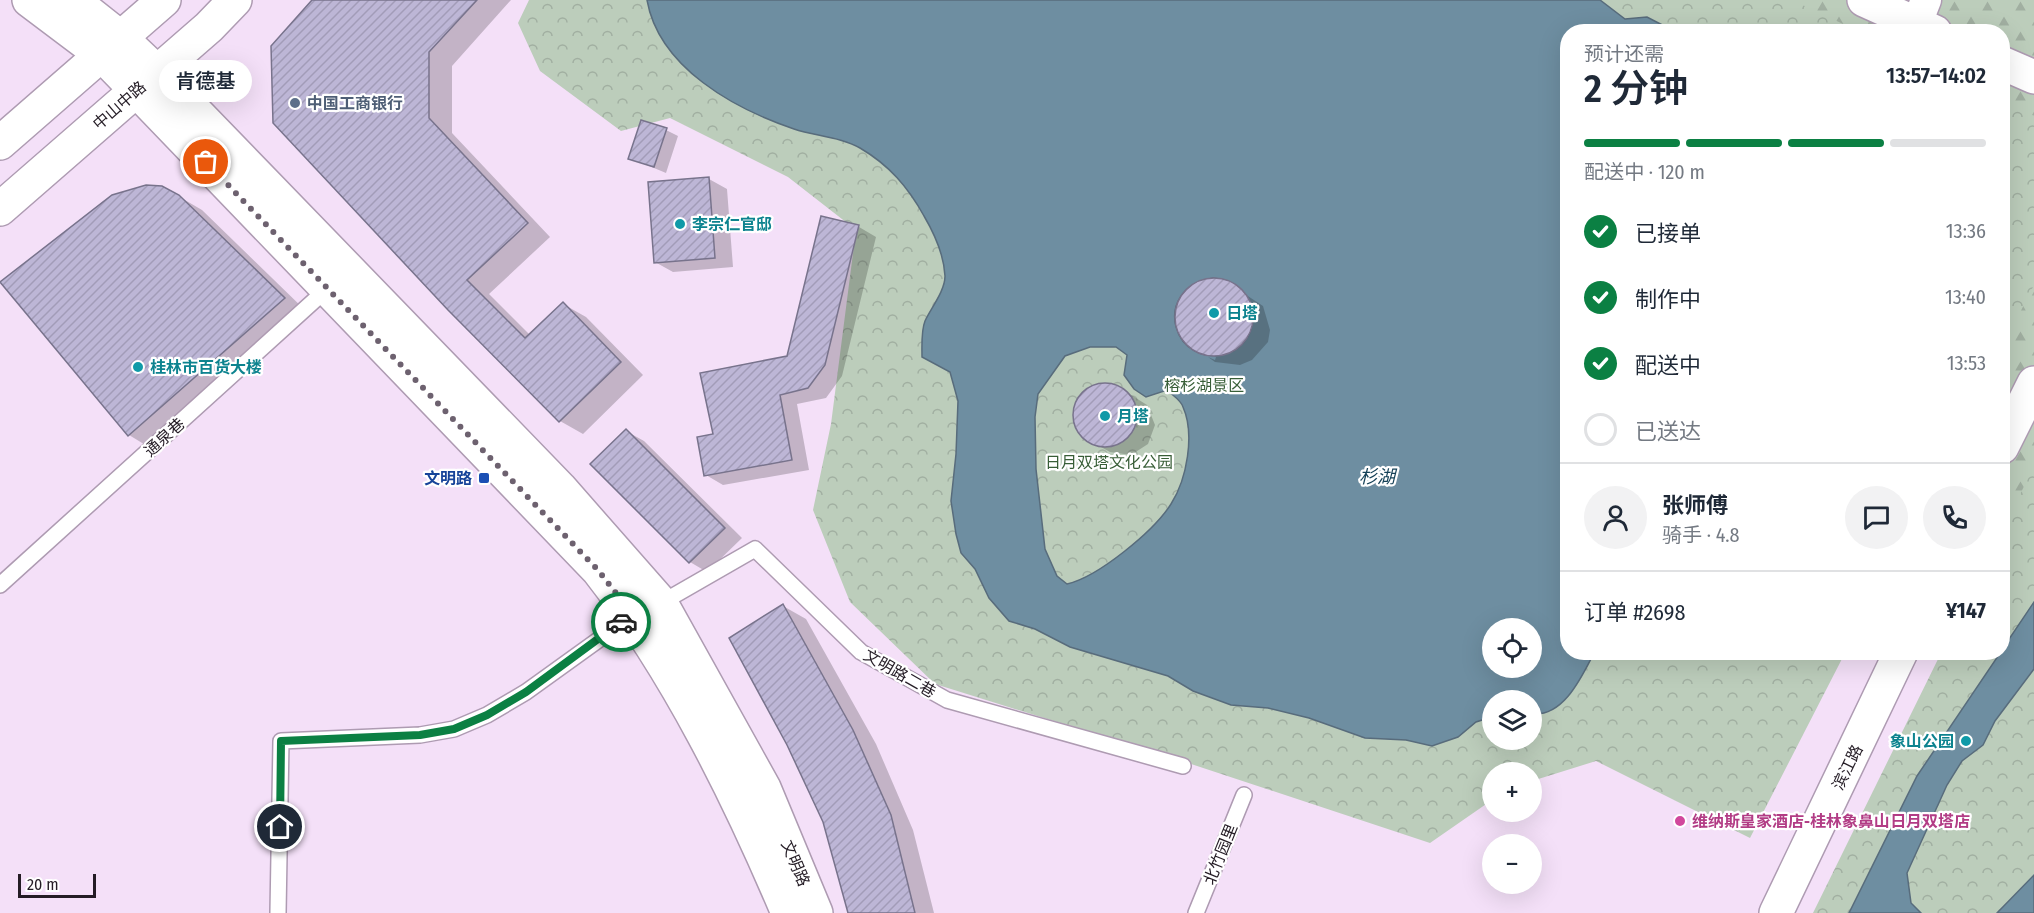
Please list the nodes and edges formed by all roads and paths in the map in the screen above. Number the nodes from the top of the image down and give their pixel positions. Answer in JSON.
{"nodes":[{"id":1,"x":29,"y":0,"type":"edge"},
{"id":2,"x":73,"y":0,"type":"edge"},
{"id":3,"x":164,"y":0,"type":"edge"},
{"id":4,"x":235,"y":0,"type":"edge"},
{"id":5,"x":1864,"y":0,"type":"edge"},
{"id":6,"x":1926,"y":18,"type":"edge"},
{"id":7,"x":111,"y":47,"type":"junction"},
{"id":8,"x":2010,"y":66,"type":"edge"},
{"id":9,"x":2034,"y":77,"type":"edge"},
{"id":10,"x":147,"y":81,"type":"junction"},
{"id":11,"x":0,"y":143,"type":"edge"},
{"id":12,"x":0,"y":209,"type":"edge"},
{"id":13,"x":327,"y":289,"type":"junction"},
{"id":14,"x":2034,"y":383,"type":"edge"},
{"id":15,"x":2010,"y":431,"type":"edge"},
{"id":16,"x":0,"y":585,"type":"edge"},
{"id":17,"x":647,"y":609,"type":"junction"},
{"id":18,"x":1897,"y":660,"type":"edge"},
{"id":19,"x":1183,"y":766,"type":"dead end"},
{"id":20,"x":1244,"y":795,"type":"dead end"},
{"id":21,"x":278,"y":913,"type":"edge"},
{"id":22,"x":788,"y":913,"type":"edge"},
{"id":23,"x":816,"y":913,"type":"edge"},
{"id":24,"x":1196,"y":913,"type":"edge"},
{"id":25,"x":1776,"y":913,"type":"edge"}],
"edges":[{"from":1,"to":7,"type":"main road"},
{"from":2,"to":7,"type":"main road"},
{"from":3,"to":7,"type":"main road"},
{"from":4,"to":10,"type":"main road","name":"中山中路"},
{"from":5,"to":6,"type":"main road"},
{"from":7,"to":10,"type":"main road"},
{"from":7,"to":11,"type":"main road"},
{"from":8,"to":9,"type":"main road"},
{"from":10,"to":12,"type":"main road","name":"中山中路"},
{"from":10,"to":13,"type":"main road","name":"文明路"},
{"from":10,"to":17,"type":"main road","name":"文明路"},
{"from":13,"to":16,"type":"lane","name":"通泉巷"},
{"from":13,"to":17,"type":"main road","name":"文明路"},
{"from":14,"to":15,"type":"main road"},
{"from":17,"to":19,"type":"lane","name":"文明路二巷"},
{"from":17,"to":21,"type":"lane"},
{"from":17,"to":22,"type":"main road","name":"文明路"},
{"from":17,"to":23,"type":"main road","name":"文明路"},
{"from":18,"to":25,"type":"main road","name":"滨江路"},
{"from":20,"to":24,"type":"lane","name":"北竹园里"}]}
